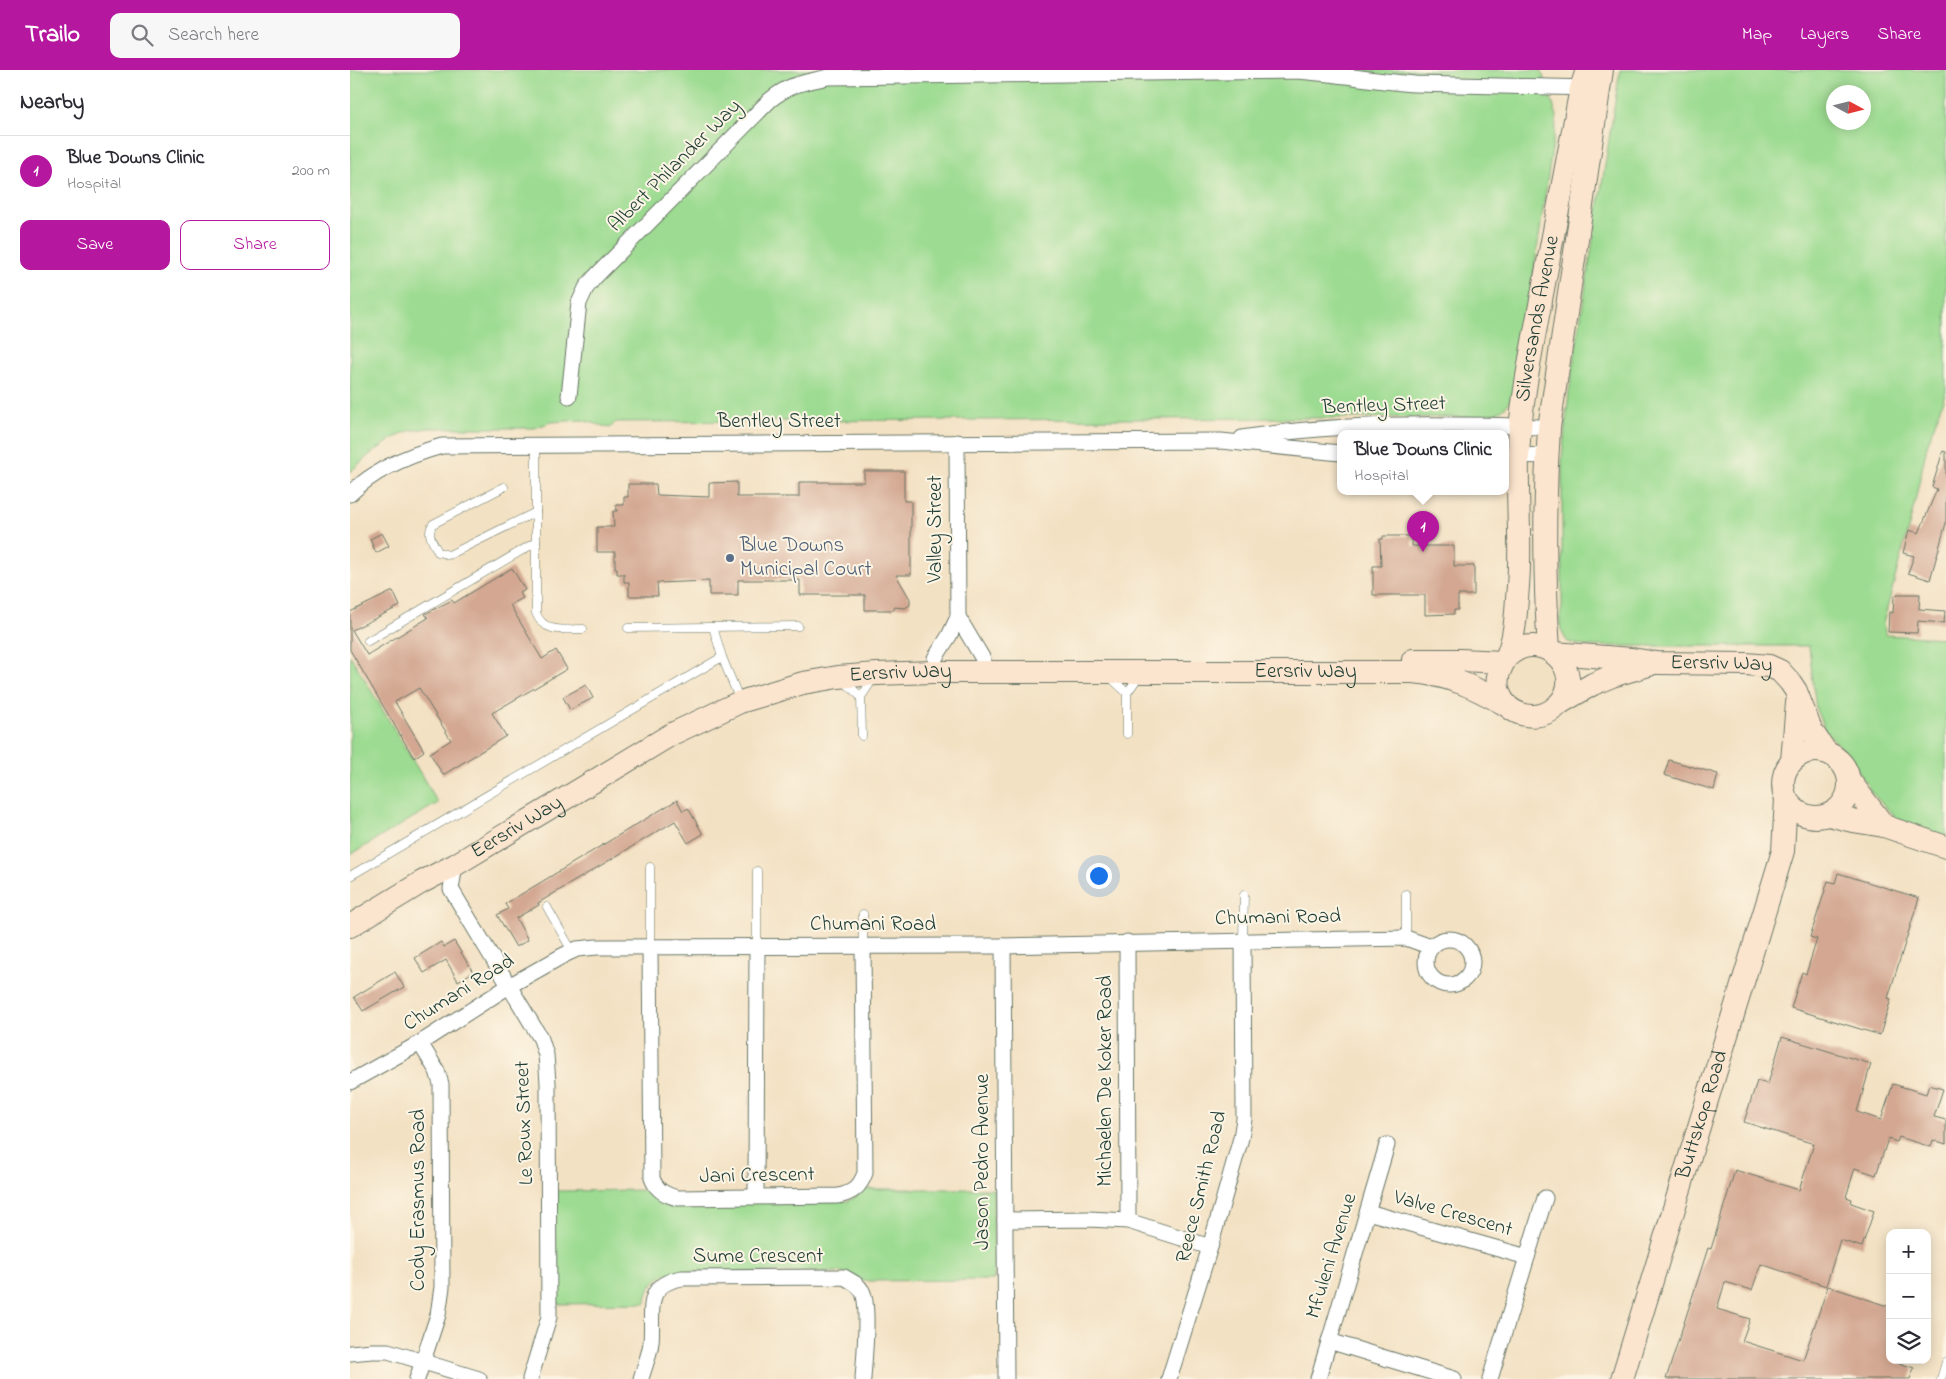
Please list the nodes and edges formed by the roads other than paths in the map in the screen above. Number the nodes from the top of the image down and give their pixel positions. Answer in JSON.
{"nodes":[{"id":1,"x":1592,"y":79,"type":"edge"},
{"id":2,"x":569,"y":396,"type":"dead end"},
{"id":3,"x":1522,"y":425,"type":"junction"},
{"id":4,"x":1550,"y":428,"type":"junction"},
{"id":5,"x":1337,"y":430,"type":"edge"},
{"id":6,"x":1347,"y":430,"type":"edge"},
{"id":7,"x":1221,"y":441,"type":"junction"},
{"id":8,"x":957,"y":442,"type":"junction"},
{"id":9,"x":536,"y":444,"type":"junction"},
{"id":10,"x":1337,"y":453,"type":"edge"},
{"id":11,"x":1512,"y":455,"type":"edge"},
{"id":12,"x":1548,"y":456,"type":"junction"},
{"id":13,"x":504,"y":488,"type":"dead end"},
{"id":14,"x":350,"y":494,"type":"edge"},
{"id":15,"x":536,"y":512,"type":"junction"},
{"id":16,"x":536,"y":542,"type":"junction"},
{"id":17,"x":958,"y":617,"type":"junction"},
{"id":18,"x":798,"y":626,"type":"dead end"},
{"id":19,"x":713,"y":627,"type":"junction"},
{"id":20,"x":628,"y":628,"type":"dead end"},
{"id":21,"x":583,"y":629,"type":"dead end"},
{"id":22,"x":368,"y":641,"type":"dead end"},
{"id":23,"x":1551,"y":652,"type":"junction"},
{"id":24,"x":722,"y":657,"type":"junction"},
{"id":25,"x":935,"y":658,"type":"junction"},
{"id":26,"x":983,"y":659,"type":"junction"},
{"id":27,"x":1504,"y":660,"type":"junction"},
{"id":28,"x":1657,"y":663,"type":"junction"},
{"id":29,"x":1104,"y":672,"type":"junction"},
{"id":30,"x":1143,"y":672,"type":"junction"},
{"id":31,"x":876,"y":674,"type":"junction"},
{"id":32,"x":838,"y":677,"type":"junction"},
{"id":33,"x":736,"y":690,"type":"junction"},
{"id":34,"x":1127,"y":692,"type":"junction"},
{"id":35,"x":861,"y":697,"type":"junction"},
{"id":36,"x":1798,"y":699,"type":"junction"},
{"id":37,"x":1560,"y":702,"type":"junction"},
{"id":38,"x":1506,"y":705,"type":"junction"},
{"id":39,"x":1127,"y":734,"type":"dead end"},
{"id":40,"x":862,"y":736,"type":"dead end"},
{"id":41,"x":1826,"y":752,"type":"junction"},
{"id":42,"x":1792,"y":761,"type":"junction"},
{"id":43,"x":1849,"y":780,"type":"junction"},
{"id":44,"x":1786,"y":799,"type":"junction"},
{"id":45,"x":1822,"y":816,"type":"junction"},
{"id":46,"x":1884,"y":826,"type":"junction"},
{"id":47,"x":1946,"y":847,"type":"edge"},
{"id":48,"x":1783,"y":851,"type":"junction"},
{"id":49,"x":455,"y":865,"type":"junction"},
{"id":50,"x":650,"y":867,"type":"dead end"},
{"id":51,"x":758,"y":870,"type":"dead end"},
{"id":52,"x":350,"y":876,"type":"edge"},
{"id":53,"x":422,"y":882,"type":"junction"},
{"id":54,"x":451,"y":889,"type":"junction"},
{"id":55,"x":1406,"y":894,"type":"dead end"},
{"id":56,"x":1244,"y":895,"type":"dead end"},
{"id":57,"x":547,"y":907,"type":"dead end"},
{"id":58,"x":350,"y":912,"type":"edge"},
{"id":59,"x":863,"y":914,"type":"dead end"},
{"id":60,"x":350,"y":926,"type":"edge"},
{"id":61,"x":1406,"y":938,"type":"junction"},
{"id":62,"x":1243,"y":940,"type":"junction"},
{"id":63,"x":1127,"y":942,"type":"junction"},
{"id":64,"x":757,"y":946,"type":"junction"},
{"id":65,"x":863,"y":946,"type":"junction"},
{"id":66,"x":1003,"y":946,"type":"junction"},
{"id":67,"x":650,"y":947,"type":"junction"},
{"id":68,"x":1431,"y":947,"type":"dead end"},
{"id":69,"x":572,"y":951,"type":"junction"},
{"id":70,"x":509,"y":986,"type":"junction"},
{"id":71,"x":420,"y":1043,"type":"junction"},
{"id":72,"x":350,"y":1082,"type":"edge"},
{"id":73,"x":1388,"y":1146,"type":"dead end"},
{"id":74,"x":756,"y":1196,"type":"junction"},
{"id":75,"x":1545,"y":1198,"type":"dead end"},
{"id":76,"x":1368,"y":1212,"type":"junction"},
{"id":77,"x":1005,"y":1220,"type":"junction"},
{"id":78,"x":1128,"y":1221,"type":"junction"},
{"id":79,"x":1210,"y":1247,"type":"junction"},
{"id":80,"x":1527,"y":1257,"type":"junction"},
{"id":81,"x":1329,"y":1341,"type":"junction"},
{"id":82,"x":350,"y":1353,"type":"edge"},
{"id":83,"x":423,"y":1360,"type":"junction"},
{"id":84,"x":1946,"y":1362,"type":"edge"},
{"id":85,"x":417,"y":1379,"type":"edge"},
{"id":86,"x":480,"y":1379,"type":"edge"},
{"id":87,"x":530,"y":1379,"type":"edge"},
{"id":88,"x":640,"y":1379,"type":"edge"},
{"id":89,"x":863,"y":1379,"type":"edge"},
{"id":90,"x":1006,"y":1379,"type":"edge"},
{"id":91,"x":1169,"y":1379,"type":"edge"},
{"id":92,"x":1318,"y":1379,"type":"edge"},
{"id":93,"x":1454,"y":1379,"type":"edge"},
{"id":94,"x":1490,"y":1379,"type":"edge"},
{"id":95,"x":1622,"y":1379,"type":"edge"},
{"id":96,"x":1941,"y":1379,"type":"edge"}],
"edges":[{"from":1,"to":2,"type":"street","name":"Albert Philander Way"},
{"from":1,"to":3,"type":"main road","name":"Silversands Avenue"},
{"from":1,"to":4,"type":"main road","name":"Silversands Avenue"},
{"from":3,"to":4,"type":"street","name":"Bentley Street"},
{"from":3,"to":6,"type":"street","name":"Bentley Street"},
{"from":3,"to":11,"type":"main road","name":"Silversands Avenue"},
{"from":4,"to":12,"type":"main road","name":"Silversands Avenue"},
{"from":5,"to":7,"type":"street","name":"Bentley Street"},
{"from":7,"to":8,"type":"street","name":"Bentley Street"},
{"from":7,"to":10,"type":"street","name":"Bentley Street"},
{"from":8,"to":9,"type":"street","name":"Bentley Street"},
{"from":8,"to":17,"type":"street","name":"Valley Street"},
{"from":9,"to":14,"type":"street","name":"Bentley Street"},
{"from":9,"to":15,"type":"lane"},
{"from":11,"to":12,"type":"street"},
{"from":11,"to":27,"type":"main road","name":"Silversands Avenue"},
{"from":12,"to":23,"type":"main road","name":"Silversands Avenue"},
{"from":13,"to":15,"type":"lane"},
{"from":15,"to":16,"type":"lane"},
{"from":16,"to":21,"type":"lane"},
{"from":16,"to":22,"type":"lane"},
{"from":17,"to":25,"type":"street","name":"Valley Street"},
{"from":17,"to":26,"type":"street"},
{"from":18,"to":19,"type":"lane"},
{"from":19,"to":20,"type":"lane"},
{"from":19,"to":24,"type":"lane"},
{"from":23,"to":27,"type":"main road"},
{"from":23,"to":28,"type":"main road","name":"Eersriv Way"},
{"from":23,"to":37,"type":"main road"},
{"from":24,"to":33,"type":"lane"},
{"from":24,"to":52,"type":"lane"},
{"from":25,"to":26,"type":"main road","name":"Eersriv Way"},
{"from":25,"to":33,"type":"main road","name":"Eersriv Way"},
{"from":26,"to":27,"type":"main road","name":"Eersriv Way"},
{"from":27,"to":38,"type":"main road"},
{"from":28,"to":36,"type":"main road","name":"Eersriv Way"},
{"from":28,"to":37,"type":"main road","name":"Eersriv Way"},
{"from":29,"to":30,"type":"main road","name":"Eersriv Way"},
{"from":29,"to":31,"type":"main road","name":"Eersriv Way"},
{"from":29,"to":34,"type":"lane"},
{"from":30,"to":34,"type":"lane"},
{"from":30,"to":38,"type":"main road","name":"Eersriv Way"},
{"from":31,"to":32,"type":"main road","name":"Eersriv Way"},
{"from":31,"to":35,"type":"lane"},
{"from":32,"to":35,"type":"lane"},
{"from":32,"to":49,"type":"main road","name":"Eersriv Way"},
{"from":33,"to":58,"type":"main road","name":"Eersriv Way"},
{"from":34,"to":39,"type":"lane"},
{"from":35,"to":40,"type":"lane"},
{"from":36,"to":41,"type":"main road","name":"Eersriv Way"},
{"from":36,"to":42,"type":"main road","name":"Eersriv Way"},
{"from":37,"to":38,"type":"main road"},
{"from":41,"to":42,"type":"main road"},
{"from":41,"to":43,"type":"main road"},
{"from":42,"to":44,"type":"main road"},
{"from":43,"to":45,"type":"main road"},
{"from":43,"to":46,"type":"main road"},
{"from":44,"to":45,"type":"main road"},
{"from":44,"to":48,"type":"main road","name":"Buttskop Road"},
{"from":45,"to":46,"type":"main road"},
{"from":45,"to":48,"type":"main road","name":"Buttskop Road"},
{"from":46,"to":47,"type":"main road"},
{"from":48,"to":95,"type":"main road","name":"Buttskop Road"},
{"from":49,"to":53,"type":"main road","name":"Eersriv Way"},
{"from":49,"to":54,"type":"street"},
{"from":50,"to":67,"type":"lane"},
{"from":51,"to":64,"type":"lane"},
{"from":53,"to":54,"type":"street"},
{"from":53,"to":60,"type":"main road","name":"Eersriv Way"},
{"from":54,"to":70,"type":"street","name":"Le Roux Street"},
{"from":55,"to":61,"type":"lane"},
{"from":56,"to":62,"type":"lane"},
{"from":57,"to":69,"type":"lane"},
{"from":59,"to":65,"type":"lane"},
{"from":61,"to":62,"type":"street","name":"Chumani Road"},
{"from":61,"to":68,"type":"street","name":"Chumani Road"},
{"from":62,"to":63,"type":"street","name":"Chumani Road"},
{"from":62,"to":79,"type":"street","name":"Reece Smith Road"},
{"from":63,"to":66,"type":"street","name":"Chumani Road"},
{"from":63,"to":78,"type":"street","name":"Michaelen De Koker Road"},
{"from":64,"to":65,"type":"street","name":"Chumani Road"},
{"from":64,"to":67,"type":"street","name":"Chumani Road"},
{"from":64,"to":74,"type":"street"},
{"from":65,"to":66,"type":"street","name":"Chumani Road"},
{"from":65,"to":74,"type":"street","name":"Jani Crescent"},
{"from":66,"to":77,"type":"street","name":"Jason Pedro Avenue"},
{"from":67,"to":69,"type":"street","name":"Chumani Road"},
{"from":67,"to":74,"type":"street","name":"Jani Crescent"},
{"from":69,"to":70,"type":"street","name":"Chumani Road"},
{"from":70,"to":71,"type":"street","name":"Chumani Road"},
{"from":70,"to":87,"type":"street","name":"Le Roux Street"},
{"from":71,"to":72,"type":"street","name":"Chumani Road"},
{"from":71,"to":83,"type":"street","name":"Cody Erasmus Road"},
{"from":73,"to":76,"type":"street","name":"Mfuleni Avenue"},
{"from":75,"to":80,"type":"street","name":"Valve Crescent"},
{"from":76,"to":80,"type":"street","name":"Valve Crescent"},
{"from":76,"to":81,"type":"street","name":"Mfuleni Avenue"},
{"from":77,"to":78,"type":"street"},
{"from":77,"to":90,"type":"street","name":"Jason Pedro Avenue"},
{"from":78,"to":79,"type":"street"},
{"from":79,"to":91,"type":"street","name":"Reece Smith Road"},
{"from":80,"to":94,"type":"street","name":"Valve Crescent"},
{"from":81,"to":92,"type":"street","name":"Mfuleni Avenue"},
{"from":81,"to":93,"type":"street"},
{"from":82,"to":83,"type":"street"},
{"from":83,"to":85,"type":"street","name":"Cody Erasmus Road"},
{"from":83,"to":86,"type":"street"},
{"from":84,"to":96,"type":"lane"},
{"from":88,"to":89,"type":"street","name":"Sume Crescent"}]}
